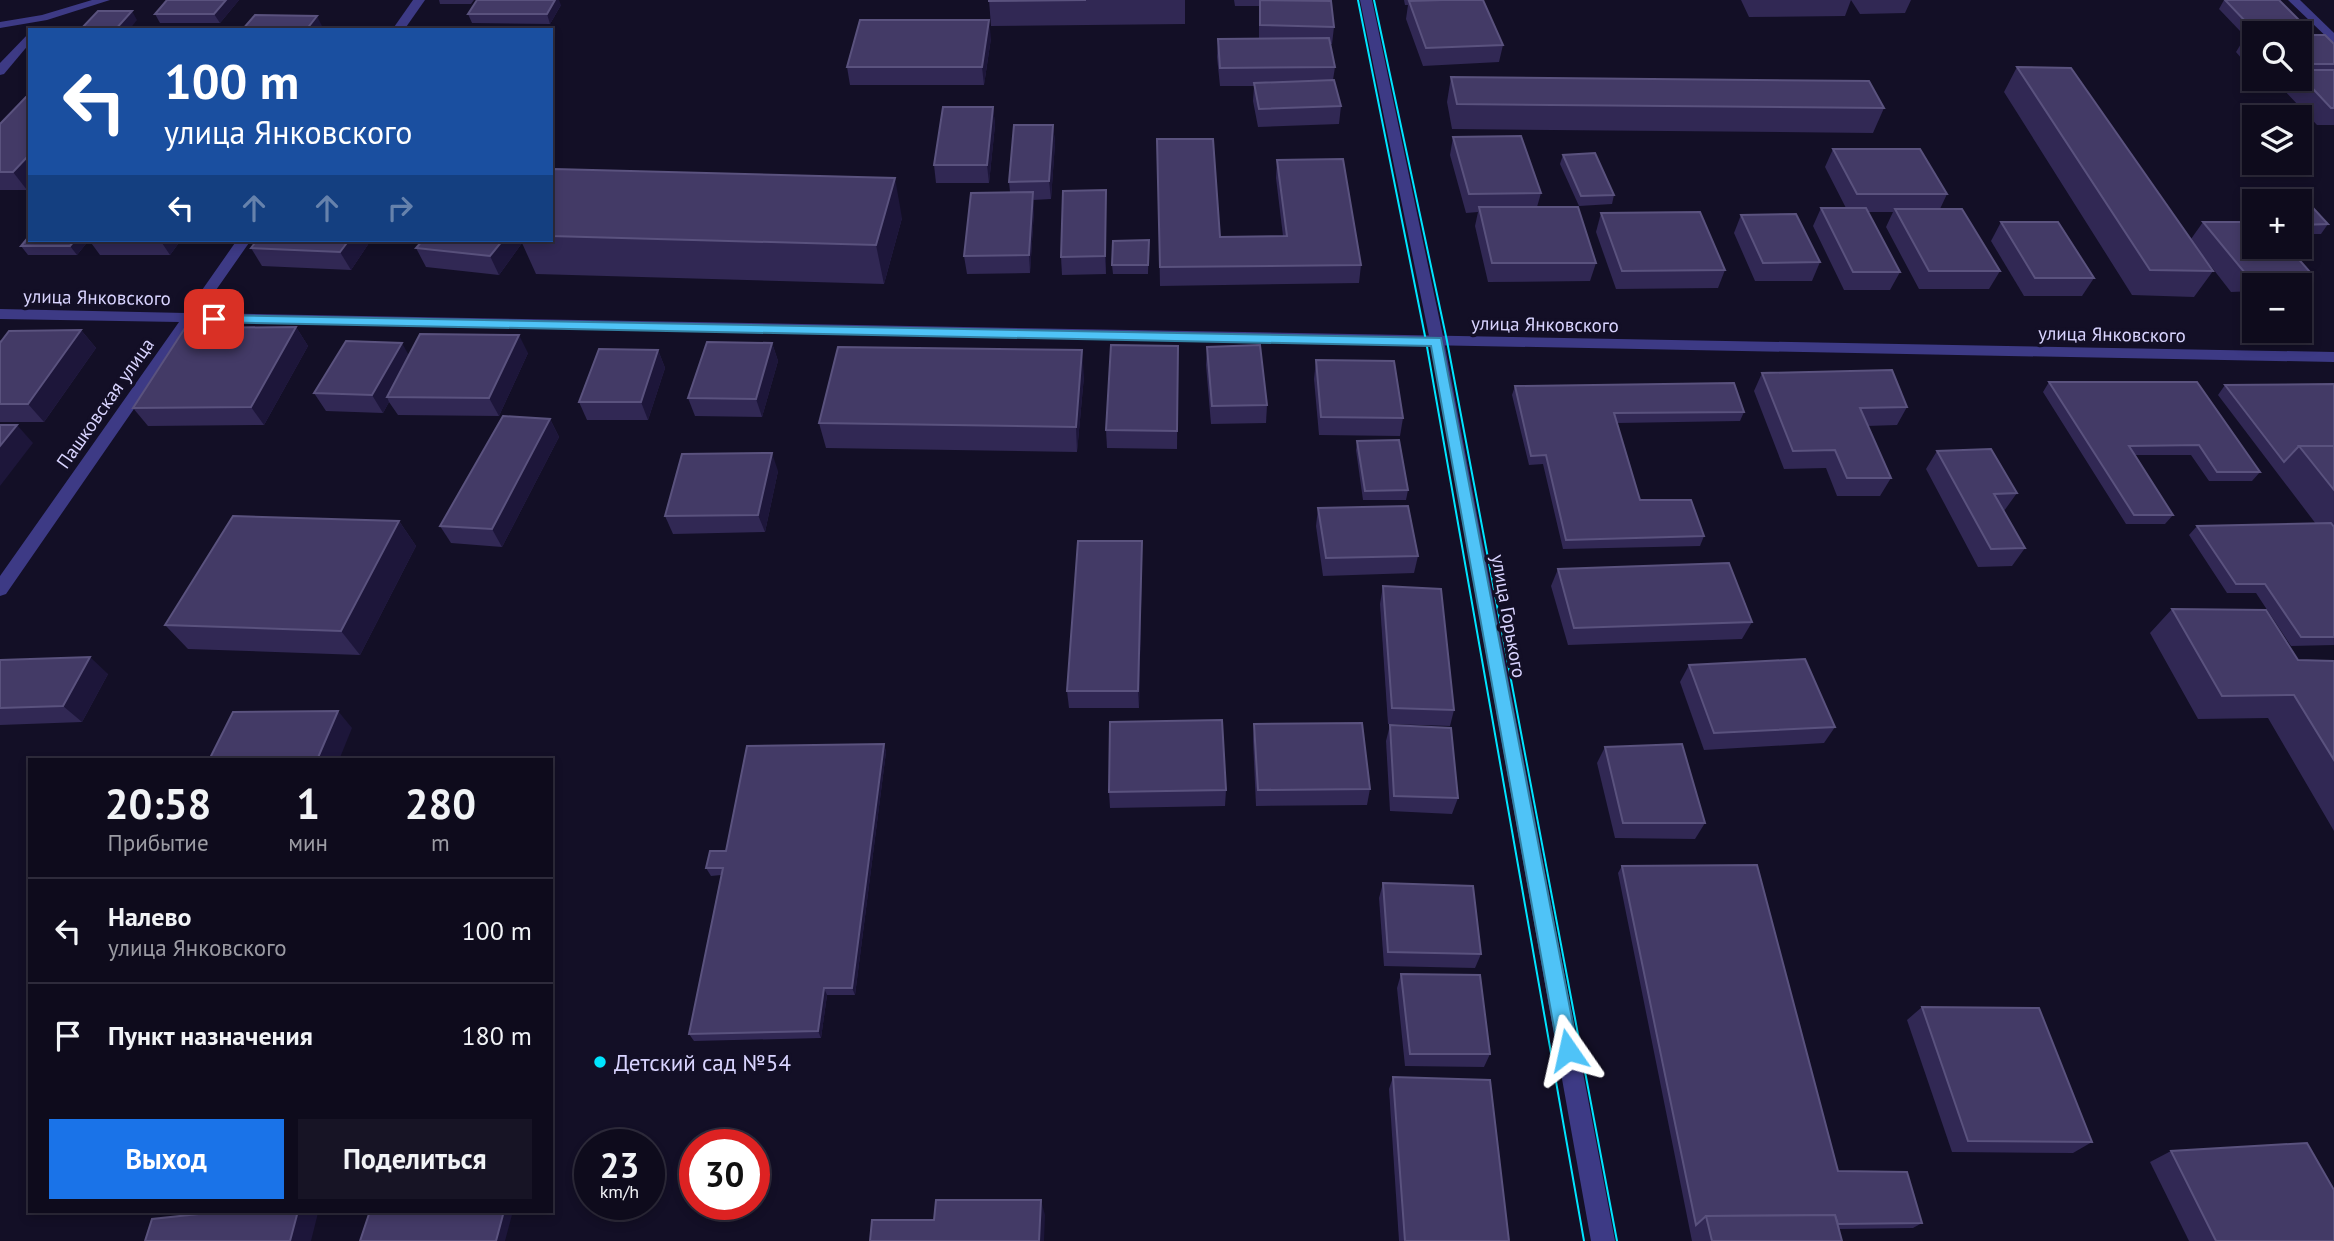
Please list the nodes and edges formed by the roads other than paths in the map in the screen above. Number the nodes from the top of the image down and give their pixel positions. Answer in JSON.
{"nodes":[{"id":1,"x":104,"y":0,"type":"edge"},
{"id":2,"x":419,"y":0,"type":"edge"},
{"id":3,"x":1366,"y":0,"type":"edge"},
{"id":4,"x":2294,"y":0,"type":"edge"},
{"id":5,"x":43,"y":18,"type":"junction"},
{"id":6,"x":0,"y":24,"type":"edge"},
{"id":7,"x":36,"y":28,"type":"edge"},
{"id":8,"x":399,"y":28,"type":"edge"},
{"id":9,"x":28,"y":37,"type":"edge"},
{"id":10,"x":2334,"y":40,"type":"edge"},
{"id":11,"x":0,"y":71,"type":"edge"},
{"id":12,"x":243,"y":242,"type":"edge"},
{"id":13,"x":0,"y":314,"type":"edge"},
{"id":14,"x":186,"y":318,"type":"junction"},
{"id":15,"x":1437,"y":341,"type":"junction"},
{"id":16,"x":2334,"y":357,"type":"edge"},
{"id":17,"x":0,"y":589,"type":"edge"},
{"id":18,"x":1603,"y":1241,"type":"edge"}],
"edges":[{"from":1,"to":5,"type":"street"},
{"from":2,"to":8,"type":"street"},
{"from":3,"to":15,"type":"street","name":"улица Горького"},
{"from":4,"to":10,"type":"street"},
{"from":5,"to":6,"type":"street"},
{"from":5,"to":7,"type":"street"},
{"from":9,"to":11,"type":"street"},
{"from":12,"to":14,"type":"street","name":"Пашковская улица"},
{"from":13,"to":14,"type":"street","name":"улица Янковского"},
{"from":14,"to":15,"type":"street","name":"улица Янковского"},
{"from":14,"to":17,"type":"street","name":"Пашковская улица"},
{"from":15,"to":16,"type":"street","name":"улица Янковского"},
{"from":15,"to":18,"type":"street","name":"улица Горького"}]}
